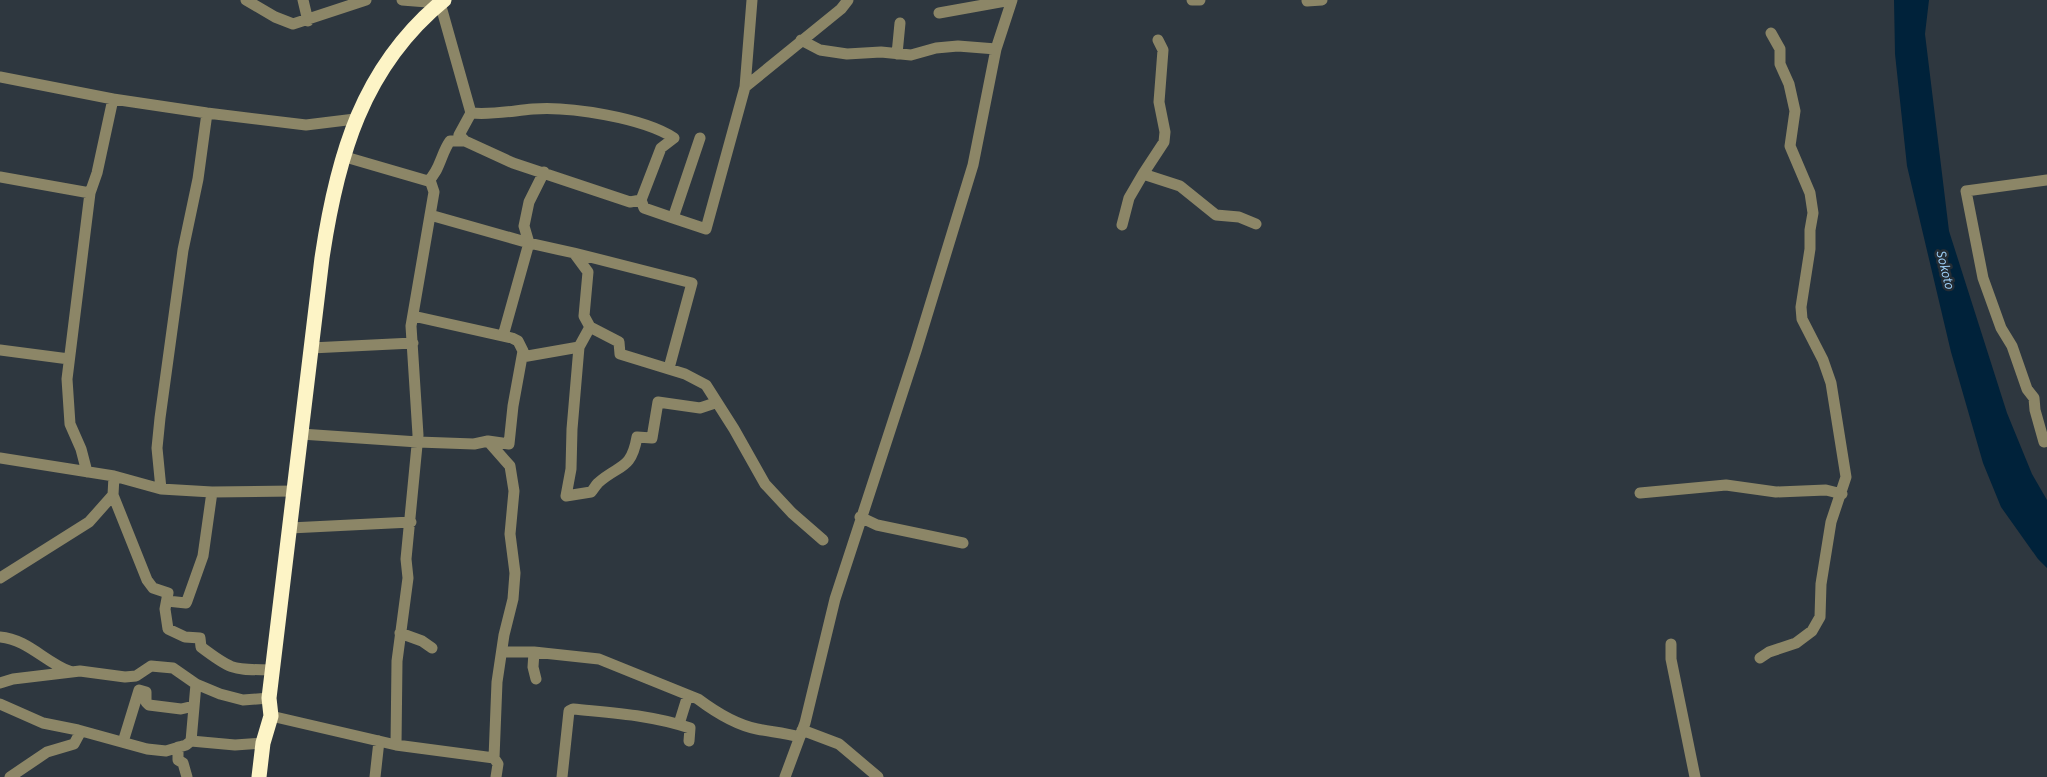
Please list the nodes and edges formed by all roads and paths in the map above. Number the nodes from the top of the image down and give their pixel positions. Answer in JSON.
{"nodes":[{"id":1,"x":246,"y":0,"type":"edge"},
{"id":2,"x":304,"y":0,"type":"edge"},
{"id":3,"x":366,"y":0,"type":"edge"},
{"id":4,"x":402,"y":0,"type":"edge"},
{"id":5,"x":752,"y":0,"type":"edge"},
{"id":6,"x":848,"y":0,"type":"edge"},
{"id":7,"x":1012,"y":0,"type":"edge"},
{"id":8,"x":1192,"y":0,"type":"edge"},
{"id":9,"x":1200,"y":0,"type":"edge"},
{"id":10,"x":1322,"y":0,"type":"edge"},
{"id":11,"x":1307,"y":1,"type":"edge"},
{"id":12,"x":442,"y":2,"type":"edge"},
{"id":13,"x":939,"y":13,"type":"dead end"},
{"id":14,"x":308,"y":21,"type":"junction"},
{"id":15,"x":900,"y":23,"type":"dead end"},
{"id":16,"x":1771,"y":32,"type":"dead end"},
{"id":17,"x":801,"y":40,"type":"junction"},
{"id":18,"x":1158,"y":40,"type":"dead end"},
{"id":19,"x":996,"y":49,"type":"junction"},
{"id":20,"x":897,"y":54,"type":"junction"},
{"id":21,"x":0,"y":77,"type":"edge"},
{"id":22,"x":745,"y":87,"type":"junction"},
{"id":23,"x":113,"y":99,"type":"junction"},
{"id":24,"x":208,"y":113,"type":"junction"},
{"id":25,"x":472,"y":113,"type":"junction"},
{"id":26,"x":355,"y":119,"type":"junction"},
{"id":27,"x":700,"y":138,"type":"dead end"},
{"id":28,"x":465,"y":141,"type":"junction"},
{"id":29,"x":342,"y":156,"type":"junction"},
{"id":30,"x":544,"y":172,"type":"junction"},
{"id":31,"x":1143,"y":174,"type":"junction"},
{"id":32,"x":0,"y":177,"type":"edge"},
{"id":33,"x":2047,"y":180,"type":"edge"},
{"id":34,"x":428,"y":181,"type":"junction"},
{"id":35,"x":90,"y":193,"type":"junction"},
{"id":36,"x":641,"y":200,"type":"junction"},
{"id":37,"x":430,"y":214,"type":"junction"},
{"id":38,"x":673,"y":218,"type":"junction"},
{"id":39,"x":1256,"y":224,"type":"dead end"},
{"id":40,"x":1122,"y":225,"type":"dead end"},
{"id":41,"x":529,"y":243,"type":"junction"},
{"id":42,"x":574,"y":252,"type":"junction"},
{"id":43,"x":413,"y":316,"type":"junction"},
{"id":44,"x":590,"y":327,"type":"junction"},
{"id":45,"x":503,"y":336,"type":"junction"},
{"id":46,"x":412,"y":343,"type":"junction"},
{"id":47,"x":579,"y":347,"type":"junction"},
{"id":48,"x":311,"y":348,"type":"junction"},
{"id":49,"x":0,"y":350,"type":"edge"},
{"id":50,"x":522,"y":357,"type":"junction"},
{"id":51,"x":69,"y":359,"type":"junction"},
{"id":52,"x":669,"y":368,"type":"junction"},
{"id":53,"x":715,"y":403,"type":"junction"},
{"id":54,"x":301,"y":434,"type":"junction"},
{"id":55,"x":488,"y":441,"type":"junction"},
{"id":56,"x":418,"y":442,"type":"junction"},
{"id":57,"x":2046,"y":444,"type":"edge"},
{"id":58,"x":0,"y":460,"type":"edge"},
{"id":59,"x":87,"y":472,"type":"junction"},
{"id":60,"x":114,"y":476,"type":"junction"},
{"id":61,"x":161,"y":489,"type":"junction"},
{"id":62,"x":294,"y":491,"type":"junction"},
{"id":63,"x":212,"y":492,"type":"junction"},
{"id":64,"x":1640,"y":493,"type":"dead end"},
{"id":65,"x":1842,"y":494,"type":"junction"},
{"id":66,"x":113,"y":495,"type":"junction"},
{"id":67,"x":860,"y":518,"type":"junction"},
{"id":68,"x":411,"y":522,"type":"junction"},
{"id":69,"x":290,"y":528,"type":"junction"},
{"id":70,"x":823,"y":540,"type":"dead end"},
{"id":71,"x":963,"y":543,"type":"dead end"},
{"id":72,"x":0,"y":578,"type":"edge"},
{"id":73,"x":167,"y":601,"type":"junction"},
{"id":74,"x":400,"y":633,"type":"junction"},
{"id":75,"x":0,"y":637,"type":"edge"},
{"id":76,"x":1671,"y":644,"type":"dead end"},
{"id":77,"x":432,"y":648,"type":"dead end"},
{"id":78,"x":503,"y":652,"type":"junction"},
{"id":79,"x":534,"y":652,"type":"junction"},
{"id":80,"x":1760,"y":658,"type":"dead end"},
{"id":81,"x":273,"y":670,"type":"junction"},
{"id":82,"x":71,"y":672,"type":"junction"},
{"id":83,"x":536,"y":679,"type":"dead end"},
{"id":84,"x":0,"y":683,"type":"edge"},
{"id":85,"x":196,"y":684,"type":"junction"},
{"id":86,"x":688,"y":695,"type":"junction"},
{"id":87,"x":269,"y":698,"type":"junction"},
{"id":88,"x":0,"y":704,"type":"edge"},
{"id":89,"x":194,"y":706,"type":"junction"},
{"id":90,"x":271,"y":716,"type":"junction"},
{"id":91,"x":679,"y":724,"type":"junction"},
{"id":92,"x":81,"y":731,"type":"junction"},
{"id":93,"x":801,"y":734,"type":"junction"},
{"id":94,"x":191,"y":741,"type":"junction"},
{"id":95,"x":379,"y":741,"type":"junction"},
{"id":96,"x":688,"y":741,"type":"dead end"},
{"id":97,"x":123,"y":742,"type":"junction"},
{"id":98,"x":263,"y":743,"type":"junction"},
{"id":99,"x":396,"y":744,"type":"junction"},
{"id":100,"x":178,"y":748,"type":"junction"},
{"id":101,"x":494,"y":758,"type":"junction"},
{"id":102,"x":10,"y":777,"type":"edge"},
{"id":103,"x":188,"y":777,"type":"edge"},
{"id":104,"x":259,"y":777,"type":"edge"},
{"id":105,"x":375,"y":777,"type":"edge"},
{"id":106,"x":496,"y":777,"type":"edge"},
{"id":107,"x":562,"y":777,"type":"edge"},
{"id":108,"x":785,"y":777,"type":"edge"},
{"id":109,"x":878,"y":777,"type":"edge"},
{"id":110,"x":1695,"y":777,"type":"edge"}],
"edges":[{"from":1,"to":14,"type":"street"},
{"from":2,"to":14,"type":"street"},
{"from":3,"to":14,"type":"street"},
{"from":4,"to":12,"type":"street"},
{"from":5,"to":22,"type":"street"},
{"from":6,"to":17,"type":"street"},
{"from":7,"to":13,"type":"street"},
{"from":7,"to":19,"type":"street"},
{"from":8,"to":9,"type":"street"},
{"from":10,"to":11,"type":"street"},
{"from":12,"to":25,"type":"street"},
{"from":12,"to":26,"type":"highway"},
{"from":15,"to":20,"type":"street"},
{"from":16,"to":65,"type":"street"},
{"from":17,"to":20,"type":"street"},
{"from":17,"to":22,"type":"street"},
{"from":18,"to":31,"type":"street"},
{"from":19,"to":20,"type":"street"},
{"from":19,"to":67,"type":"street"},
{"from":21,"to":23,"type":"street"},
{"from":22,"to":38,"type":"street"},
{"from":23,"to":24,"type":"street"},
{"from":23,"to":35,"type":"street"},
{"from":24,"to":26,"type":"street"},
{"from":24,"to":61,"type":"street"},
{"from":25,"to":28,"type":"street"},
{"from":25,"to":36,"type":"street"},
{"from":26,"to":29,"type":"highway"},
{"from":27,"to":38,"type":"street"},
{"from":28,"to":30,"type":"street"},
{"from":28,"to":34,"type":"street"},
{"from":29,"to":34,"type":"street"},
{"from":29,"to":48,"type":"highway"},
{"from":30,"to":36,"type":"street"},
{"from":30,"to":41,"type":"street"},
{"from":31,"to":39,"type":"street"},
{"from":31,"to":40,"type":"street"},
{"from":32,"to":35,"type":"street"},
{"from":33,"to":57,"type":"street"},
{"from":34,"to":37,"type":"street"},
{"from":35,"to":51,"type":"street"},
{"from":36,"to":38,"type":"street"},
{"from":37,"to":41,"type":"street"},
{"from":37,"to":43,"type":"street"},
{"from":41,"to":42,"type":"street"},
{"from":41,"to":45,"type":"street"},
{"from":42,"to":44,"type":"street"},
{"from":42,"to":52,"type":"street"},
{"from":43,"to":45,"type":"street"},
{"from":43,"to":46,"type":"street"},
{"from":44,"to":47,"type":"street"},
{"from":44,"to":52,"type":"street"},
{"from":45,"to":50,"type":"street"},
{"from":46,"to":48,"type":"street"},
{"from":46,"to":56,"type":"street"},
{"from":47,"to":50,"type":"street"},
{"from":47,"to":53,"type":"street"},
{"from":48,"to":54,"type":"highway"},
{"from":49,"to":51,"type":"street"},
{"from":50,"to":55,"type":"street"},
{"from":51,"to":59,"type":"street"},
{"from":52,"to":53,"type":"street"},
{"from":53,"to":70,"type":"street"},
{"from":54,"to":56,"type":"street"},
{"from":54,"to":62,"type":"highway"},
{"from":55,"to":56,"type":"street"},
{"from":55,"to":78,"type":"street"},
{"from":56,"to":68,"type":"street"},
{"from":58,"to":59,"type":"street"},
{"from":59,"to":60,"type":"street"},
{"from":60,"to":61,"type":"street"},
{"from":60,"to":66,"type":"street"},
{"from":61,"to":63,"type":"street"},
{"from":62,"to":63,"type":"street"},
{"from":62,"to":69,"type":"highway"},
{"from":63,"to":73,"type":"street"},
{"from":64,"to":65,"type":"street"},
{"from":65,"to":80,"type":"street"},
{"from":66,"to":72,"type":"street"},
{"from":66,"to":73,"type":"street"},
{"from":67,"to":71,"type":"street"},
{"from":67,"to":93,"type":"street"},
{"from":68,"to":69,"type":"street"},
{"from":68,"to":74,"type":"street"},
{"from":69,"to":81,"type":"highway"},
{"from":73,"to":81,"type":"street"},
{"from":74,"to":77,"type":"street"},
{"from":74,"to":99,"type":"street"},
{"from":75,"to":82,"type":"street"},
{"from":76,"to":110,"type":"street"},
{"from":78,"to":79,"type":"street"},
{"from":78,"to":101,"type":"street"},
{"from":79,"to":83,"type":"street"},
{"from":79,"to":86,"type":"street"},
{"from":81,"to":87,"type":"highway"},
{"from":82,"to":84,"type":"street"},
{"from":82,"to":85,"type":"street"},
{"from":85,"to":87,"type":"street"},
{"from":85,"to":89,"type":"street"},
{"from":86,"to":91,"type":"street"},
{"from":86,"to":93,"type":"street"},
{"from":87,"to":90,"type":"highway"},
{"from":88,"to":92,"type":"street"},
{"from":89,"to":94,"type":"street"},
{"from":89,"to":97,"type":"street"},
{"from":90,"to":95,"type":"street"},
{"from":90,"to":98,"type":"highway"},
{"from":91,"to":96,"type":"street"},
{"from":91,"to":107,"type":"street"},
{"from":92,"to":97,"type":"street"},
{"from":92,"to":102,"type":"street"},
{"from":93,"to":108,"type":"street"},
{"from":93,"to":109,"type":"street"},
{"from":94,"to":98,"type":"street"},
{"from":94,"to":100,"type":"street"},
{"from":95,"to":99,"type":"street"},
{"from":95,"to":105,"type":"street"},
{"from":97,"to":100,"type":"street"},
{"from":98,"to":104,"type":"highway"},
{"from":99,"to":101,"type":"street"},
{"from":100,"to":103,"type":"street"},
{"from":101,"to":106,"type":"street"}]}
